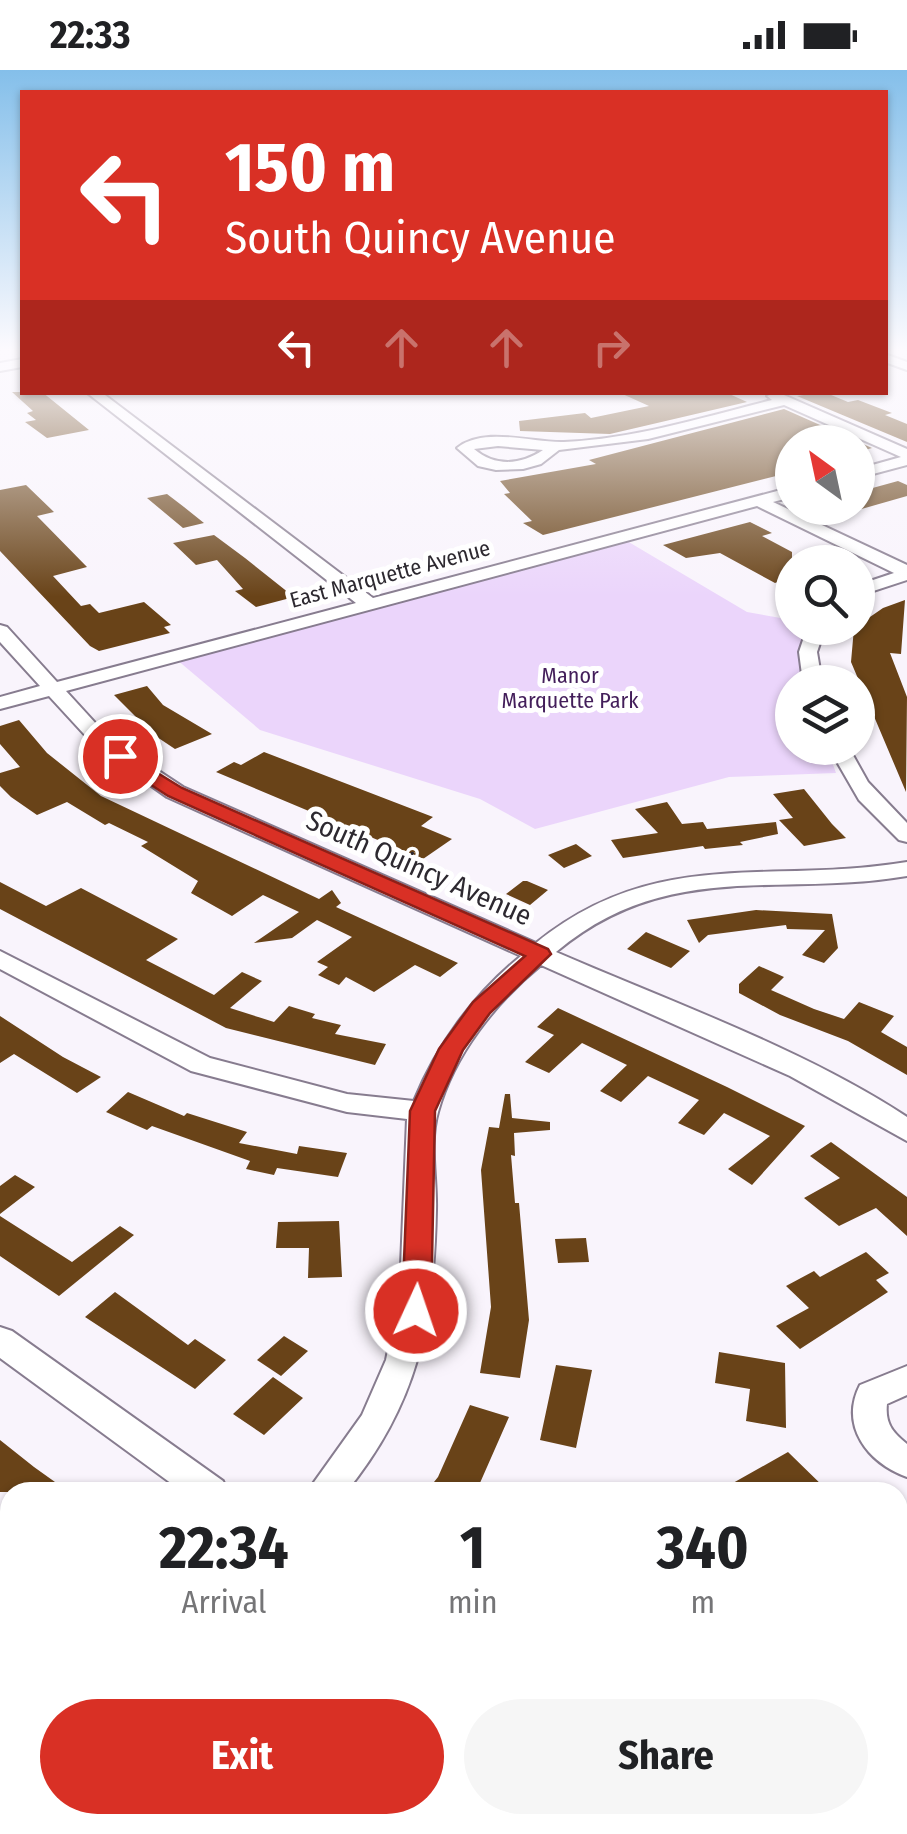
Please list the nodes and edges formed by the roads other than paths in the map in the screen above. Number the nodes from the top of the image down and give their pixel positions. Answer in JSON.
{"nodes":[{"id":1,"x":145,"y":432,"type":"edge"},
{"id":2,"x":654,"y":432,"type":"edge"},
{"id":3,"x":853,"y":432,"type":"edge"},
{"id":4,"x":555,"y":446,"type":"junction"},
{"id":5,"x":907,"y":457,"type":"edge"},
{"id":6,"x":875,"y":468,"type":"edge"},
{"id":7,"x":775,"y":497,"type":"edge"},
{"id":8,"x":759,"y":501,"type":"junction"},
{"id":9,"x":907,"y":573,"type":"edge"},
{"id":10,"x":875,"y":584,"type":"edge"},
{"id":11,"x":368,"y":603,"type":"junction"},
{"id":12,"x":0,"y":631,"type":"edge"},
{"id":13,"x":50,"y":689,"type":"junction"},
{"id":14,"x":0,"y":702,"type":"edge"},
{"id":15,"x":848,"y":765,"type":"edge"},
{"id":16,"x":907,"y":835,"type":"edge"},
{"id":17,"x":907,"y":870,"type":"edge"},
{"id":18,"x":540,"y":954,"type":"junction"},
{"id":19,"x":0,"y":959,"type":"edge"},
{"id":20,"x":422,"y":1111,"type":"junction"},
{"id":21,"x":907,"y":1131,"type":"edge"},
{"id":22,"x":0,"y":1340,"type":"edge"},
{"id":23,"x":907,"y":1380,"type":"edge"},
{"id":24,"x":907,"y":1462,"type":"edge"},
{"id":25,"x":196,"y":1482,"type":"edge"},
{"id":26,"x":334,"y":1482,"type":"edge"}],
"edges":[{"from":1,"to":11,"type":"street"},
{"from":2,"to":4,"type":"street"},
{"from":3,"to":5,"type":"street"},
{"from":4,"to":4,"type":"street"},
{"from":5,"to":6,"type":"street"},
{"from":7,"to":8,"type":"street","name":"East Marquette Avenue"},
{"from":8,"to":9,"type":"street"},
{"from":8,"to":11,"type":"street","name":"East Marquette Avenue"},
{"from":9,"to":10,"type":"street"},
{"from":11,"to":13,"type":"street","name":"East Marquette Avenue"},
{"from":12,"to":13,"type":"street","name":"South Quincy Avenue"},
{"from":13,"to":14,"type":"street","name":"East Marquette Avenue"},
{"from":13,"to":18,"type":"street","name":"South Quincy Avenue"},
{"from":15,"to":16,"type":"street"},
{"from":17,"to":18,"type":"street"},
{"from":18,"to":20,"type":"street"},
{"from":18,"to":21,"type":"street","name":"South Quincy Avenue"},
{"from":19,"to":20,"type":"street"},
{"from":20,"to":26,"type":"street"},
{"from":22,"to":25,"type":"street"},
{"from":23,"to":24,"type":"street"}]}
